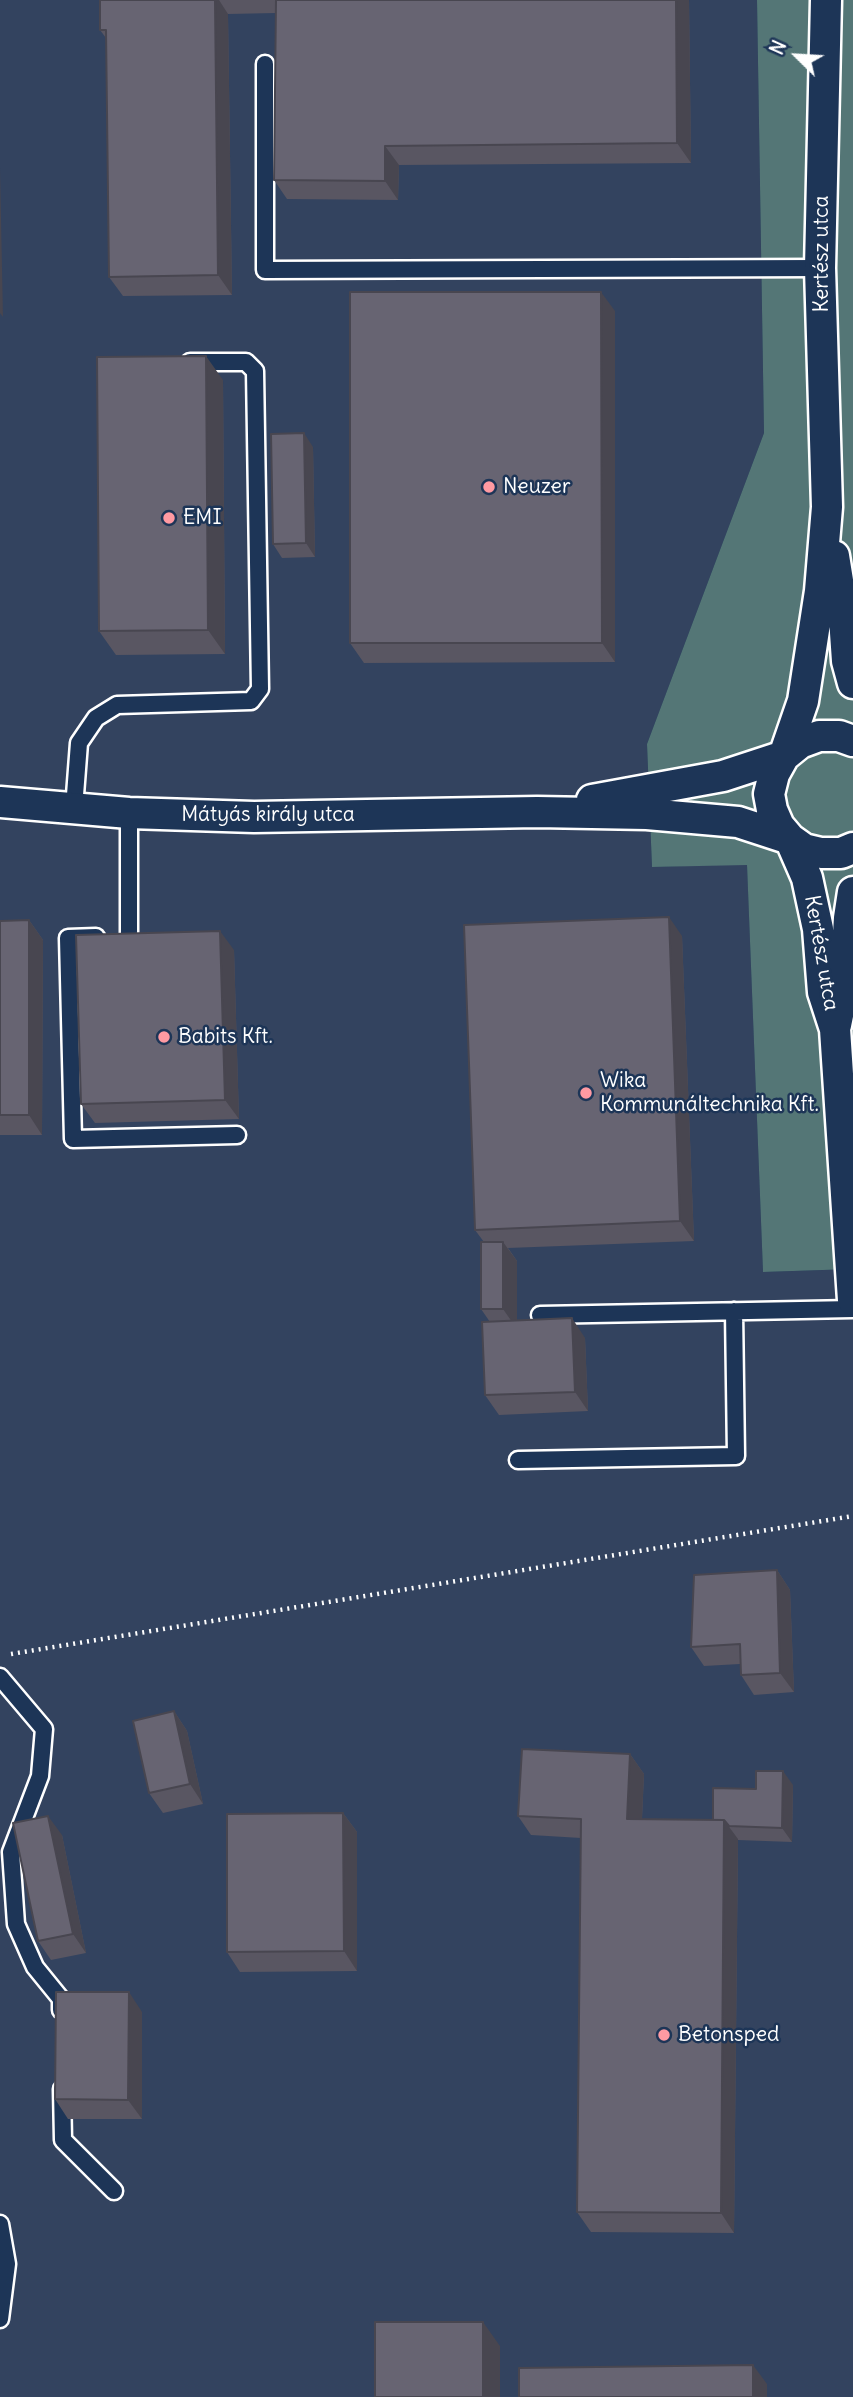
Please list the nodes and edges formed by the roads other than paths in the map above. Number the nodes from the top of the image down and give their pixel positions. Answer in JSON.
{"nodes":[{"id":1,"x":826,"y":0,"type":"edge"},
{"id":2,"x":265,"y":64,"type":"dead end"},
{"id":3,"x":820,"y":268,"type":"junction"},
{"id":4,"x":168,"y":362,"type":"edge"},
{"id":5,"x":827,"y":507,"type":"junction"},
{"id":6,"x":853,"y":683,"type":"edge"},
{"id":7,"x":853,"y":741,"type":"edge"},
{"id":8,"x":784,"y":756,"type":"junction"},
{"id":9,"x":0,"y":802,"type":"edge"},
{"id":10,"x":74,"y":808,"type":"junction"},
{"id":11,"x":537,"y":811,"type":"junction"},
{"id":12,"x":129,"y":813,"type":"junction"},
{"id":13,"x":790,"y":839,"type":"junction"},
{"id":14,"x":853,"y":848,"type":"edge"},
{"id":15,"x":853,"y":892,"type":"edge"},
{"id":16,"x":835,"y":1029,"type":"junction"},
{"id":17,"x":237,"y":1135,"type":"dead end"},
{"id":18,"x":853,"y":1300,"type":"edge"},
{"id":19,"x":853,"y":1309,"type":"edge"},
{"id":20,"x":734,"y":1311,"type":"junction"},
{"id":21,"x":540,"y":1315,"type":"dead end"},
{"id":22,"x":518,"y":1460,"type":"dead end"},
{"id":23,"x":0,"y":1677,"type":"edge"},
{"id":24,"x":61,"y":2025,"type":"edge"},
{"id":25,"x":62,"y":2076,"type":"edge"},
{"id":26,"x":114,"y":2191,"type":"dead end"},
{"id":27,"x":0,"y":2224,"type":"edge"},
{"id":28,"x":0,"y":2319,"type":"edge"}],
"edges":[{"from":1,"to":3,"type":"street","name":"Kertész utca"},
{"from":2,"to":3,"type":"lane"},
{"from":3,"to":5,"type":"street","name":"Kertész utca"},
{"from":4,"to":10,"type":"lane"},
{"from":5,"to":6,"type":"street","name":"Kertész utca"},
{"from":5,"to":8,"type":"street","name":"Kertész utca"},
{"from":7,"to":8,"type":"street","name":"Mátyás király utca"},
{"from":8,"to":11,"type":"street","name":"Mátyás király utca"},
{"from":8,"to":13,"type":"street","name":"Kertész utca"},
{"from":9,"to":10,"type":"street","name":"Mátyás király utca"},
{"from":10,"to":12,"type":"street","name":"Mátyás király utca"},
{"from":11,"to":12,"type":"street","name":"Mátyás király utca"},
{"from":11,"to":13,"type":"street","name":"Mátyás király utca"},
{"from":12,"to":17,"type":"lane"},
{"from":13,"to":14,"type":"street","name":"Mátyás király utca"},
{"from":13,"to":16,"type":"street","name":"Kertész utca"},
{"from":15,"to":16,"type":"street","name":"Kertész utca"},
{"from":16,"to":18,"type":"street","name":"Kertész utca"},
{"from":19,"to":20,"type":"lane"},
{"from":20,"to":21,"type":"lane"},
{"from":20,"to":22,"type":"lane"},
{"from":23,"to":24,"type":"lane"},
{"from":25,"to":26,"type":"lane"},
{"from":27,"to":28,"type":"lane"}]}
